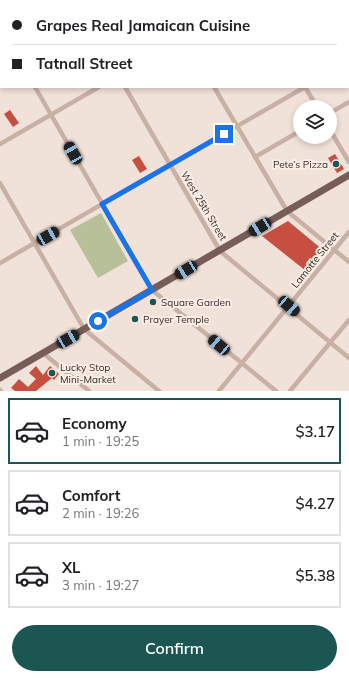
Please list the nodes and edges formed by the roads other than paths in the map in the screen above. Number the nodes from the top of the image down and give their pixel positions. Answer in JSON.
{"nodes":[{"id":1,"x":35,"y":88,"type":"edge"},
{"id":2,"x":97,"y":88,"type":"edge"},
{"id":3,"x":125,"y":88,"type":"edge"},
{"id":4,"x":215,"y":88,"type":"edge"},
{"id":5,"x":303,"y":88,"type":"edge"},
{"id":6,"x":306,"y":88,"type":"edge"},
{"id":7,"x":313,"y":100,"type":"edge"},
{"id":8,"x":349,"y":102,"type":"edge"},
{"id":9,"x":337,"y":109,"type":"edge"},
{"id":10,"x":51,"y":115,"type":"junction"},
{"id":11,"x":237,"y":126,"type":"junction"},
{"id":12,"x":293,"y":134,"type":"edge"},
{"id":13,"x":337,"y":142,"type":"edge"},
{"id":14,"x":0,"y":144,"type":"edge"},
{"id":15,"x":255,"y":156,"type":"junction"},
{"id":16,"x":349,"y":162,"type":"edge"},
{"id":17,"x":170,"y":165,"type":"junction"},
{"id":18,"x":349,"y":175,"type":"edge"},
{"id":19,"x":0,"y":183,"type":"edge"},
{"id":20,"x":102,"y":204,"type":"junction"},
{"id":21,"x":287,"y":211,"type":"junction"},
{"id":22,"x":349,"y":232,"type":"edge"},
{"id":23,"x":35,"y":243,"type":"junction"},
{"id":24,"x":220,"y":250,"type":"junction"},
{"id":25,"x":334,"y":250,"type":"junction"},
{"id":26,"x":349,"y":262,"type":"edge"},
{"id":27,"x":0,"y":264,"type":"edge"},
{"id":28,"x":152,"y":290,"type":"junction"},
{"id":29,"x":289,"y":306,"type":"junction"},
{"id":30,"x":349,"y":320,"type":"edge"},
{"id":31,"x":84,"y":329,"type":"junction"},
{"id":32,"x":330,"y":342,"type":"junction"},
{"id":33,"x":43,"y":353,"type":"junction"},
{"id":34,"x":349,"y":358,"type":"edge"},
{"id":35,"x":241,"y":364,"type":"junction"},
{"id":36,"x":0,"y":378,"type":"edge"},
{"id":37,"x":89,"y":391,"type":"edge"},
{"id":38,"x":159,"y":391,"type":"edge"},
{"id":39,"x":219,"y":391,"type":"edge"},
{"id":40,"x":276,"y":391,"type":"edge"},
{"id":41,"x":290,"y":391,"type":"edge"}],
"edges":[{"from":1,"to":10,"type":"street"},
{"from":2,"to":10,"type":"street"},
{"from":3,"to":17,"type":"street","name":"West 25th Street"},
{"from":4,"to":11,"type":"street"},
{"from":5,"to":11,"type":"street"},
{"from":6,"to":7,"type":"street"},
{"from":8,"to":9,"type":"street"},
{"from":10,"to":14,"type":"street"},
{"from":10,"to":20,"type":"street"},
{"from":11,"to":15,"type":"street"},
{"from":11,"to":17,"type":"street"},
{"from":12,"to":15,"type":"street"},
{"from":13,"to":16,"type":"street"},
{"from":15,"to":21,"type":"street"},
{"from":17,"to":20,"type":"street"},
{"from":17,"to":24,"type":"street","name":"West 25th Street"},
{"from":18,"to":21,"type":"main road"},
{"from":19,"to":23,"type":"street"},
{"from":20,"to":23,"type":"street"},
{"from":20,"to":28,"type":"street"},
{"from":21,"to":24,"type":"main road"},
{"from":21,"to":25,"type":"street"},
{"from":22,"to":25,"type":"street","name":"Lamotte Street"},
{"from":23,"to":27,"type":"street"},
{"from":23,"to":31,"type":"street"},
{"from":24,"to":28,"type":"main road"},
{"from":24,"to":29,"type":"street"},
{"from":25,"to":26,"type":"street"},
{"from":25,"to":29,"type":"street","name":"Lamotte Street"},
{"from":28,"to":31,"type":"main road"},
{"from":28,"to":35,"type":"street"},
{"from":29,"to":32,"type":"street"},
{"from":29,"to":35,"type":"street","name":"Lamotte Street"},
{"from":30,"to":32,"type":"street"},
{"from":31,"to":33,"type":"main road"},
{"from":31,"to":38,"type":"street"},
{"from":32,"to":34,"type":"street"},
{"from":32,"to":41,"type":"street"},
{"from":33,"to":36,"type":"main road"},
{"from":33,"to":37,"type":"street"},
{"from":35,"to":39,"type":"street","name":"Lamotte Street"},
{"from":35,"to":40,"type":"street"}]}
